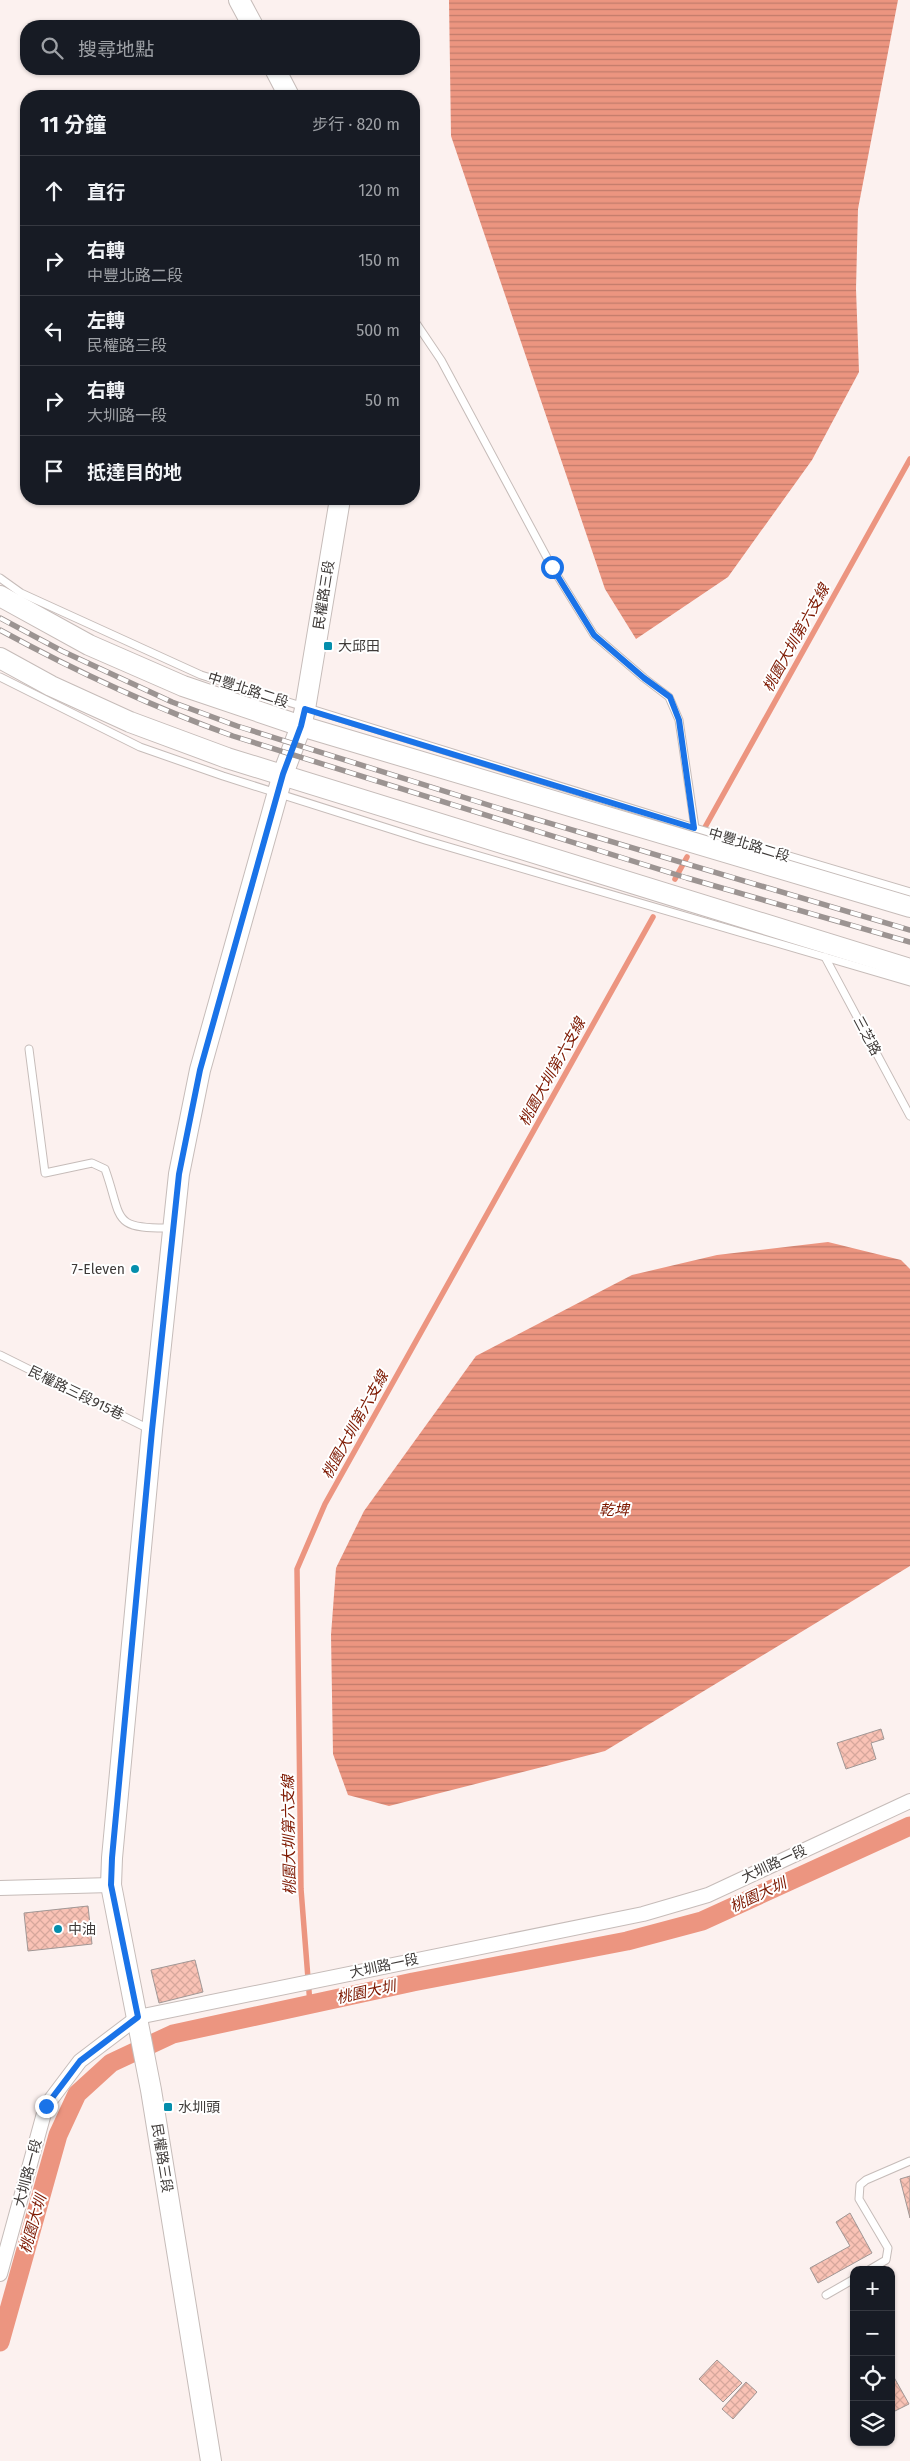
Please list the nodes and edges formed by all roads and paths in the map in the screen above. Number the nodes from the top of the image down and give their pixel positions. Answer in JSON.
{"nodes":[{"id":1,"x":239,"y":0,"type":"edge"},
{"id":2,"x":250,"y":20,"type":"edge"},
{"id":3,"x":278,"y":75,"type":"edge"},
{"id":4,"x":286,"y":90,"type":"edge"},
{"id":5,"x":420,"y":329,"type":"edge"},
{"id":6,"x":339,"y":505,"type":"edge"},
{"id":7,"x":0,"y":578,"type":"edge"},
{"id":8,"x":0,"y":596,"type":"edge"},
{"id":9,"x":0,"y":658,"type":"edge"},
{"id":10,"x":0,"y":677,"type":"edge"},
{"id":11,"x":303,"y":717,"type":"junction"},
{"id":12,"x":283,"y":774,"type":"junction"},
{"id":13,"x":278,"y":793,"type":"junction"},
{"id":14,"x":694,"y":828,"type":"junction"},
{"id":15,"x":910,"y":892,"type":"edge"},
{"id":16,"x":910,"y":907,"type":"edge"},
{"id":17,"x":825,"y":957,"type":"junction"},
{"id":18,"x":910,"y":970,"type":"edge"},
{"id":19,"x":910,"y":982,"type":"edge"},
{"id":20,"x":29,"y":1049,"type":"dead end"},
{"id":21,"x":910,"y":1116,"type":"edge"},
{"id":22,"x":174,"y":1228,"type":"junction"},
{"id":23,"x":0,"y":1356,"type":"edge"},
{"id":24,"x":152,"y":1430,"type":"junction"},
{"id":25,"x":910,"y":1801,"type":"edge"},
{"id":26,"x":111,"y":1885,"type":"junction"},
{"id":27,"x":0,"y":1888,"type":"edge"},
{"id":28,"x":138,"y":2017,"type":"junction"},
{"id":29,"x":910,"y":2161,"type":"edge"},
{"id":30,"x":876,"y":2266,"type":"edge"},
{"id":31,"x":0,"y":2274,"type":"edge"},
{"id":32,"x":850,"y":2281,"type":"edge"},
{"id":33,"x":826,"y":2295,"type":"dead end"},
{"id":34,"x":211,"y":2461,"type":"edge"}],
"edges":[{"from":1,"to":2,"type":"street"},
{"from":3,"to":4,"type":"street"},
{"from":5,"to":14,"type":"lane"},
{"from":6,"to":11,"type":"street","name":"民權路三段"},
{"from":7,"to":11,"type":"lane","name":"中豐北路二段"},
{"from":8,"to":11,"type":"street","name":"中豐北路二段"},
{"from":9,"to":12,"type":"street"},
{"from":10,"to":13,"type":"lane"},
{"from":11,"to":12,"type":"street","name":"民權路三段"},
{"from":11,"to":14,"type":"lane","name":"中豐北路二段"},
{"from":11,"to":16,"type":"street","name":"中豐北路二段"},
{"from":12,"to":13,"type":"street","name":"民權路三段"},
{"from":12,"to":18,"type":"street"},
{"from":13,"to":17,"type":"lane"},
{"from":13,"to":22,"type":"street","name":"民權路三段"},
{"from":14,"to":15,"type":"lane","name":"中豐北路二段"},
{"from":17,"to":19,"type":"lane"},
{"from":17,"to":21,"type":"lane","name":"三芝路"},
{"from":20,"to":22,"type":"lane"},
{"from":22,"to":24,"type":"street","name":"民權路三段"},
{"from":23,"to":24,"type":"lane","name":"民權路三段915巷"},
{"from":24,"to":26,"type":"street","name":"民權路三段"},
{"from":25,"to":28,"type":"street","name":"大圳路一段"},
{"from":26,"to":27,"type":"street"},
{"from":26,"to":28,"type":"street","name":"民權路三段"},
{"from":28,"to":31,"type":"street","name":"大圳路一段"},
{"from":28,"to":34,"type":"street","name":"民權路三段"},
{"from":29,"to":30,"type":"lane"},
{"from":32,"to":33,"type":"lane"}]}
